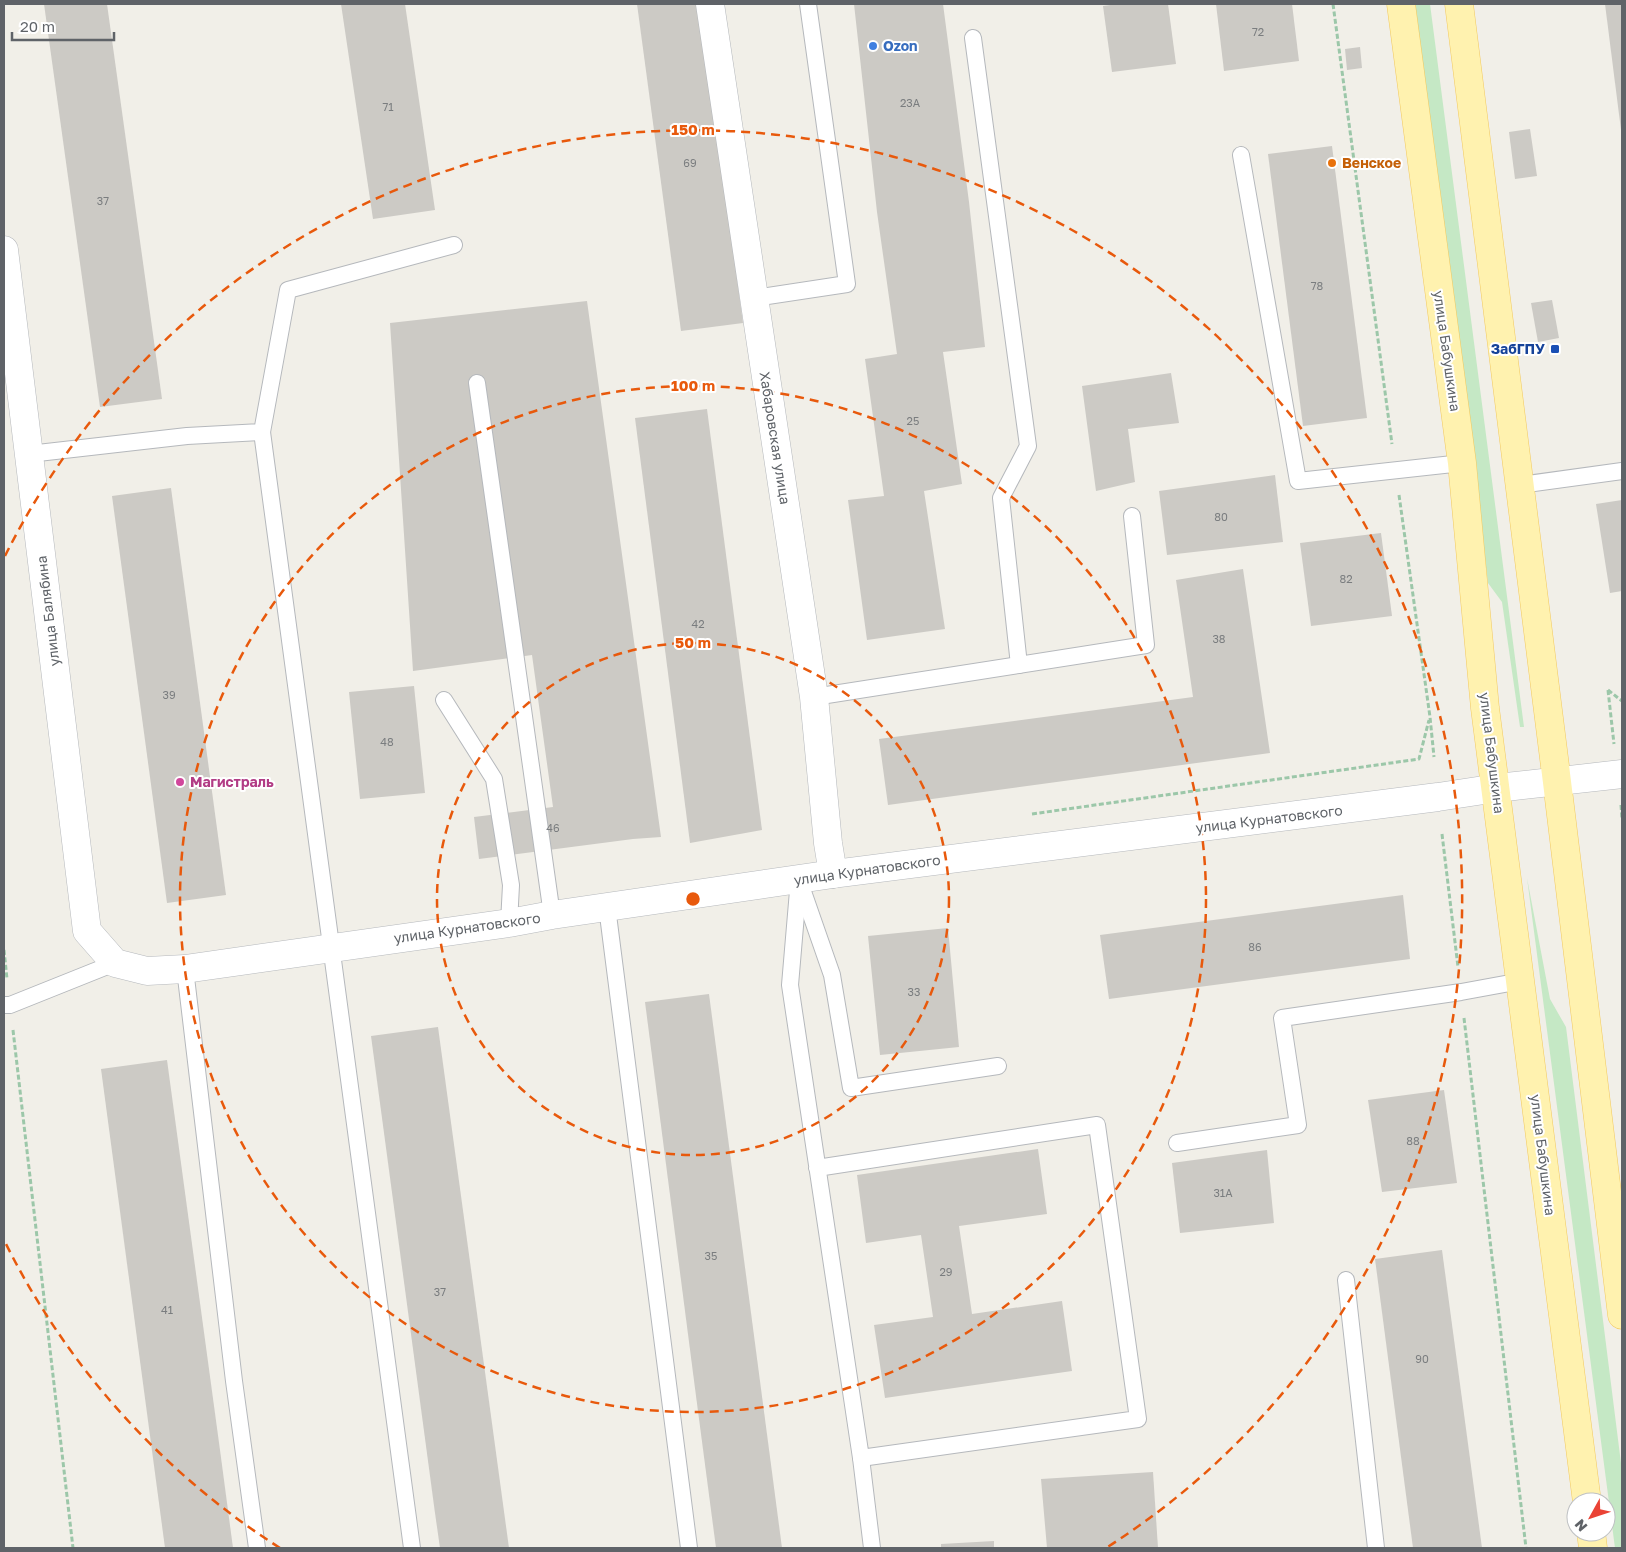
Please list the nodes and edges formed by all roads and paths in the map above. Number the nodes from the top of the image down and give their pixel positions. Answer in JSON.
{"nodes":[{"id":1,"x":710,"y":4,"type":"edge"},
{"id":2,"x":808,"y":4,"type":"edge"},
{"id":3,"x":1332,"y":4,"type":"edge"},
{"id":4,"x":1401,"y":4,"type":"edge"},
{"id":5,"x":1459,"y":4,"type":"edge"},
{"id":6,"x":973,"y":38,"type":"dead end"},
{"id":7,"x":1240,"y":155,"type":"dead end"},
{"id":8,"x":454,"y":244,"type":"dead end"},
{"id":9,"x":4,"y":250,"type":"edge"},
{"id":10,"x":754,"y":298,"type":"junction"},
{"id":11,"x":10,"y":351,"type":"edge"},
{"id":12,"x":477,"y":383,"type":"dead end"},
{"id":13,"x":262,"y":432,"type":"junction"},
{"id":14,"x":29,"y":454,"type":"junction"},
{"id":15,"x":1462,"y":463,"type":"junction"},
{"id":16,"x":1395,"y":470,"type":"junction"},
{"id":17,"x":1622,"y":471,"type":"edge"},
{"id":18,"x":1520,"y":485,"type":"junction"},
{"id":19,"x":1132,"y":516,"type":"dead end"},
{"id":20,"x":1019,"y":665,"type":"junction"},
{"id":21,"x":1608,"y":690,"type":"dead end"},
{"id":22,"x":814,"y":697,"type":"junction"},
{"id":23,"x":444,"y":700,"type":"dead end"},
{"id":24,"x":1622,"y":700,"type":"edge"},
{"id":25,"x":1430,"y":717,"type":"junction"},
{"id":26,"x":1434,"y":757,"type":"dead end"},
{"id":27,"x":1622,"y":774,"type":"edge"},
{"id":28,"x":1558,"y":782,"type":"junction"},
{"id":29,"x":1497,"y":788,"type":"junction"},
{"id":30,"x":1025,"y":815,"type":"dead end"},
{"id":31,"x":1442,"y":834,"type":"dead end"},
{"id":32,"x":833,"y":874,"type":"junction"},
{"id":33,"x":799,"y":879,"type":"junction"},
{"id":34,"x":607,"y":907,"type":"junction"},
{"id":35,"x":552,"y":915,"type":"junction"},
{"id":36,"x":509,"y":923,"type":"junction"},
{"id":37,"x":332,"y":947,"type":"junction"},
{"id":38,"x":115,"y":962,"type":"junction"},
{"id":39,"x":185,"y":968,"type":"junction"},
{"id":40,"x":1521,"y":981,"type":"junction"},
{"id":41,"x":1461,"y":992,"type":"junction"},
{"id":42,"x":7,"y":1005,"type":"edge"},
{"id":43,"x":998,"y":1066,"type":"dead end"},
{"id":44,"x":1177,"y":1143,"type":"dead end"},
{"id":45,"x":818,"y":1168,"type":"junction"},
{"id":46,"x":1346,"y":1280,"type":"dead end"},
{"id":47,"x":1621,"y":1298,"type":"edge"},
{"id":48,"x":861,"y":1458,"type":"junction"},
{"id":49,"x":1586,"y":1492,"type":"edge"},
{"id":50,"x":73,"y":1548,"type":"edge"},
{"id":51,"x":257,"y":1548,"type":"edge"},
{"id":52,"x":412,"y":1548,"type":"edge"},
{"id":53,"x":689,"y":1548,"type":"edge"},
{"id":54,"x":872,"y":1548,"type":"edge"},
{"id":55,"x":1376,"y":1548,"type":"edge"},
{"id":56,"x":1526,"y":1548,"type":"edge"}],
"edges":[{"from":1,"to":10,"type":"street","name":"Хабаровская улица"},
{"from":2,"to":10,"type":"lane"},
{"from":3,"to":16,"type":"path"},
{"from":4,"to":15,"type":"main road","name":"улица Бабушкина"},
{"from":5,"to":18,"type":"main road"},
{"from":6,"to":20,"type":"lane"},
{"from":7,"to":16,"type":"lane"},
{"from":8,"to":13,"type":"lane"},
{"from":9,"to":11,"type":"street","name":"улица Балябина"},
{"from":10,"to":22,"type":"street","name":"Хабаровская улица"},
{"from":11,"to":14,"type":"street","name":"улица Балябина"},
{"from":12,"to":35,"type":"lane"},
{"from":13,"to":14,"type":"lane"},
{"from":13,"to":37,"type":"lane"},
{"from":14,"to":38,"type":"street","name":"улица Балябина"},
{"from":15,"to":16,"type":"lane"},
{"from":15,"to":29,"type":"main road","name":"улица Бабушкина"},
{"from":16,"to":25,"type":"path"},
{"from":17,"to":18,"type":"lane"},
{"from":18,"to":28,"type":"main road"},
{"from":19,"to":20,"type":"lane"},
{"from":20,"to":22,"type":"lane"},
{"from":21,"to":24,"type":"path"},
{"from":22,"to":32,"type":"street","name":"Хабаровская улица"},
{"from":23,"to":36,"type":"lane"},
{"from":25,"to":26,"type":"path"},
{"from":25,"to":30,"type":"path"},
{"from":27,"to":28,"type":"street","name":"улица Курнатовского"},
{"from":28,"to":29,"type":"street","name":"улица Курнатовского"},
{"from":28,"to":47,"type":"main road"},
{"from":29,"to":32,"type":"street","name":"улица Курнатовского"},
{"from":29,"to":40,"type":"main road","name":"улица Бабушкина"},
{"from":31,"to":41,"type":"path"},
{"from":32,"to":33,"type":"street","name":"улица Курнатовского"},
{"from":33,"to":34,"type":"street","name":"улица Курнатовского"},
{"from":33,"to":43,"type":"lane"},
{"from":33,"to":45,"type":"lane"},
{"from":34,"to":35,"type":"street","name":"улица Курнатовского"},
{"from":34,"to":53,"type":"lane"},
{"from":35,"to":36,"type":"street","name":"улица Курнатовского"},
{"from":36,"to":37,"type":"street","name":"улица Курнатовского"},
{"from":37,"to":39,"type":"street","name":"улица Курнатовского"},
{"from":37,"to":52,"type":"lane"},
{"from":38,"to":39,"type":"street","name":"улица Курнатовского"},
{"from":38,"to":42,"type":"lane"},
{"from":39,"to":51,"type":"lane"},
{"from":40,"to":41,"type":"lane"},
{"from":40,"to":49,"type":"main road","name":"улица Бабушкина"},
{"from":41,"to":44,"type":"lane"},
{"from":41,"to":56,"type":"path"},
{"from":42,"to":50,"type":"path"},
{"from":45,"to":48,"type":"lane"},
{"from":45,"to":48,"type":"lane"},
{"from":46,"to":55,"type":"lane"},
{"from":48,"to":54,"type":"lane"}]}
